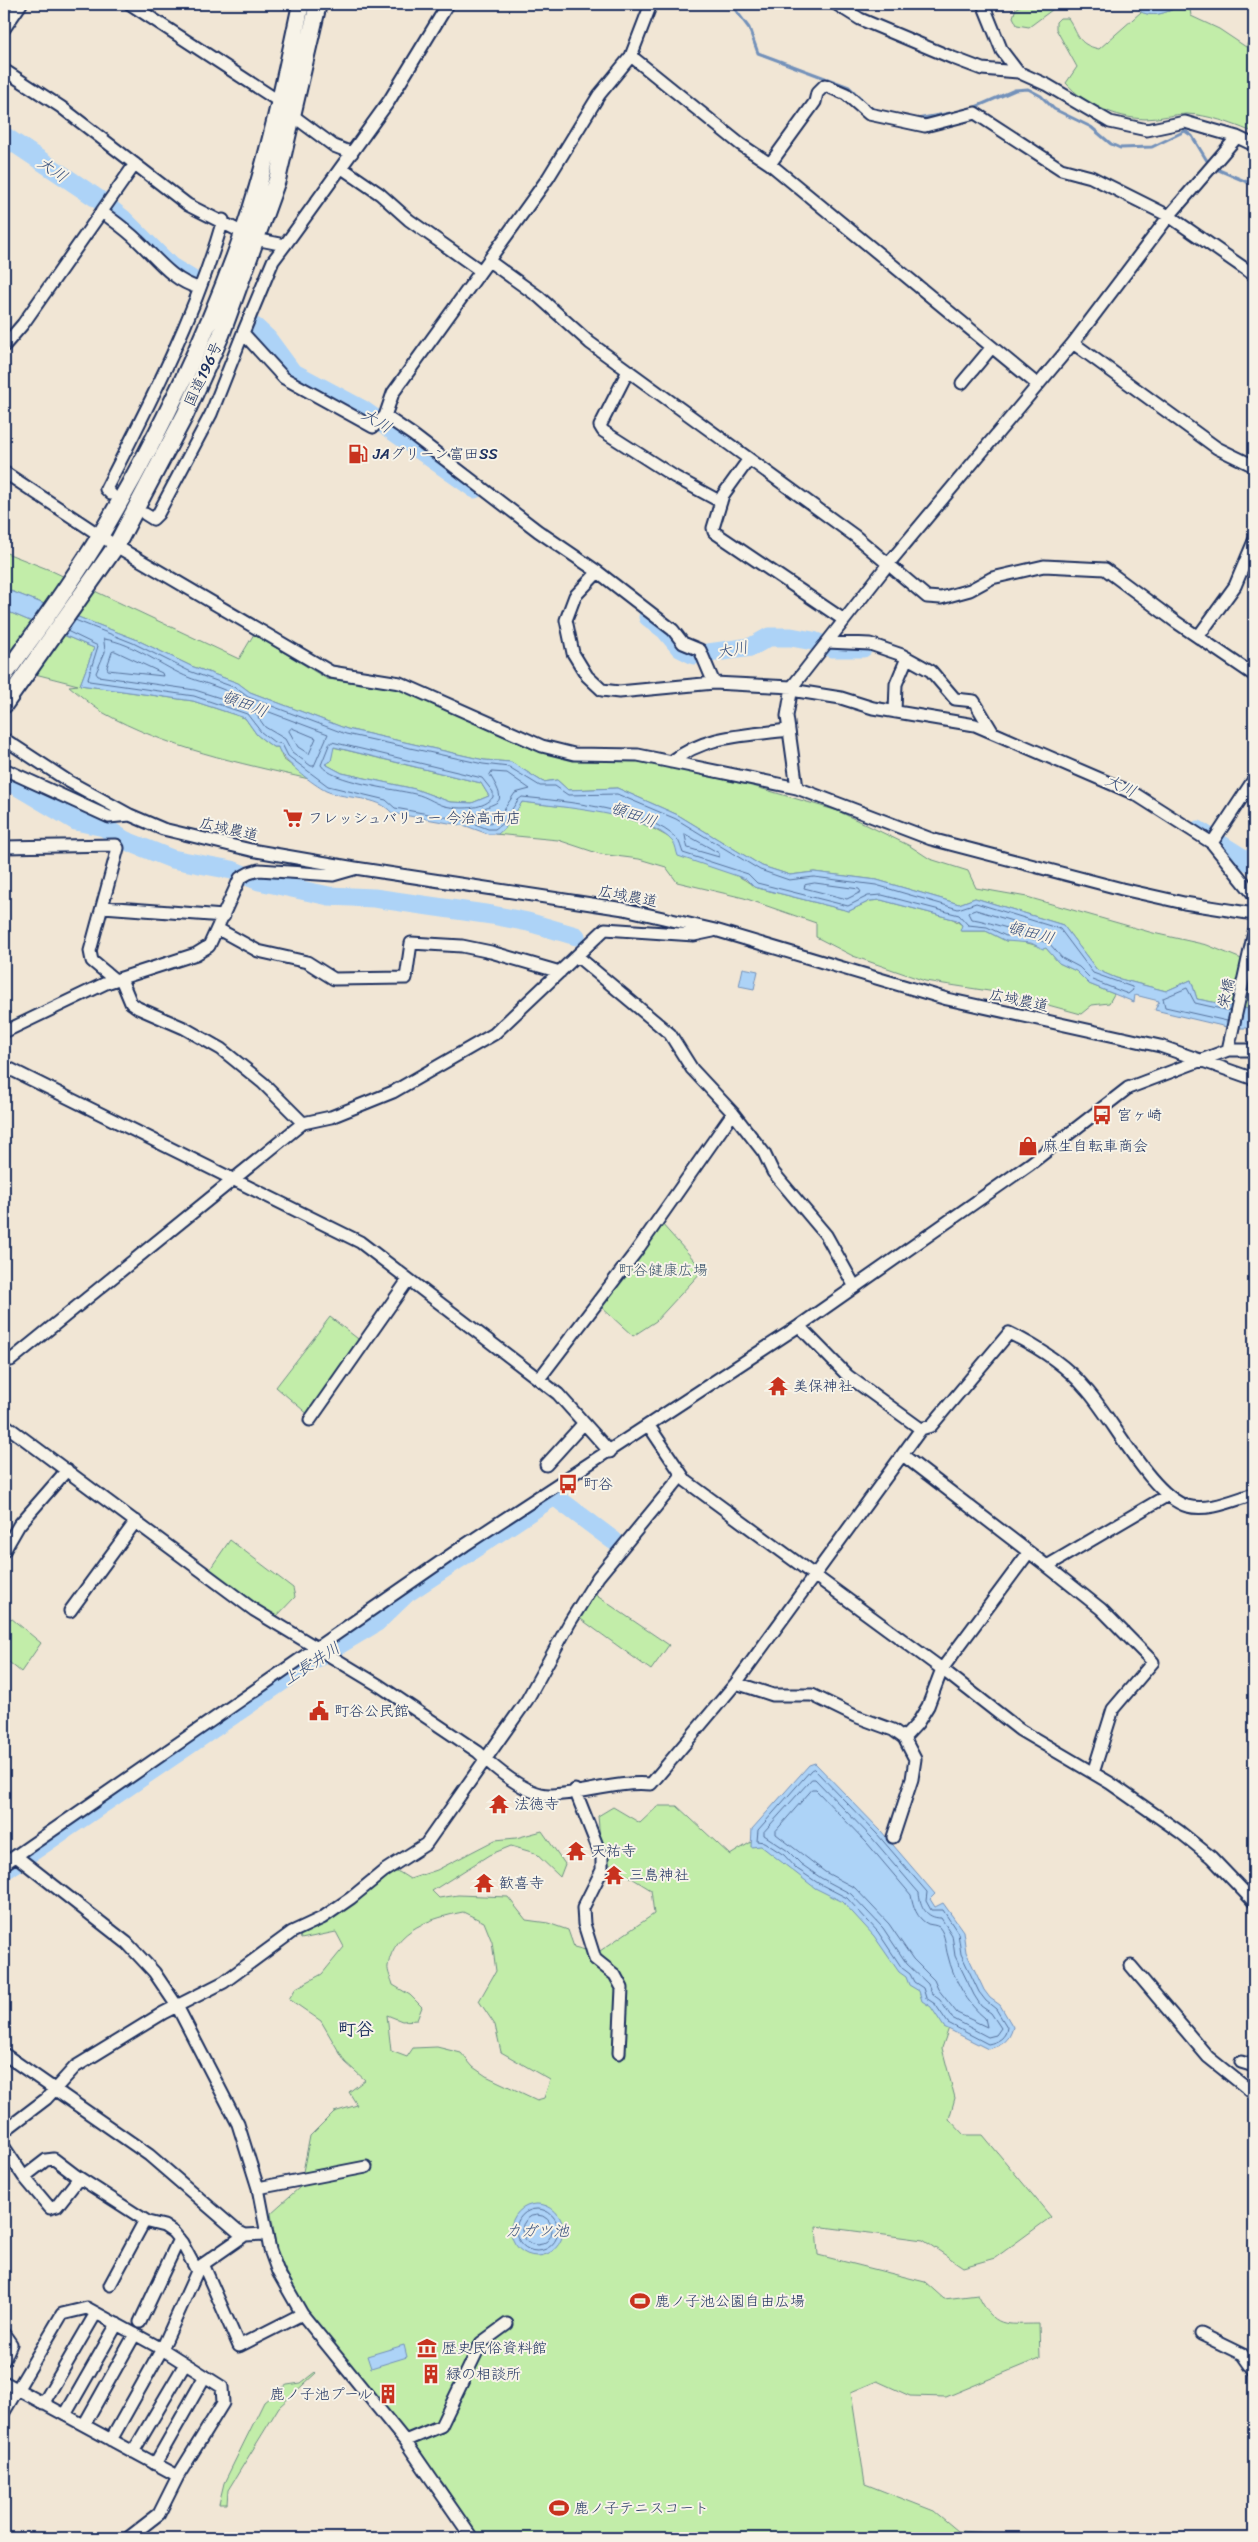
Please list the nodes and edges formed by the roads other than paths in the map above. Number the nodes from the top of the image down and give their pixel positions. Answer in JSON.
{"nodes":[{"id":1,"x":21,"y":4,"type":"edge"},
{"id":2,"x":130,"y":4,"type":"edge"},
{"id":3,"x":301,"y":4,"type":"edge"},
{"id":4,"x":318,"y":4,"type":"edge"},
{"id":5,"x":448,"y":4,"type":"edge"},
{"id":6,"x":651,"y":4,"type":"edge"},
{"id":7,"x":836,"y":4,"type":"edge"},
{"id":8,"x":983,"y":4,"type":"edge"},
{"id":9,"x":4,"y":29,"type":"edge"},
{"id":10,"x":631,"y":56,"type":"junction"},
{"id":11,"x":4,"y":70,"type":"edge"},
{"id":12,"x":1018,"y":72,"type":"junction"},
{"id":13,"x":280,"y":102,"type":"junction"},
{"id":14,"x":292,"y":115,"type":"junction"},
{"id":15,"x":1237,"y":136,"type":"junction"},
{"id":16,"x":1254,"y":144,"type":"edge"},
{"id":17,"x":352,"y":153,"type":"junction"},
{"id":18,"x":134,"y":164,"type":"junction"},
{"id":19,"x":770,"y":164,"type":"junction"},
{"id":20,"x":342,"y":168,"type":"junction"},
{"id":21,"x":102,"y":212,"type":"junction"},
{"id":22,"x":1168,"y":216,"type":"junction"},
{"id":23,"x":223,"y":220,"type":"junction"},
{"id":24,"x":250,"y":235,"type":"junction"},
{"id":25,"x":285,"y":245,"type":"junction"},
{"id":26,"x":489,"y":261,"type":"junction"},
{"id":27,"x":481,"y":271,"type":"junction"},
{"id":28,"x":1254,"y":276,"type":"edge"},
{"id":29,"x":199,"y":288,"type":"junction"},
{"id":30,"x":243,"y":333,"type":"junction"},
{"id":31,"x":1073,"y":343,"type":"junction"},
{"id":32,"x":4,"y":346,"type":"edge"},
{"id":33,"x":992,"y":347,"type":"junction"},
{"id":34,"x":628,"y":371,"type":"junction"},
{"id":35,"x":962,"y":383,"type":"dead end"},
{"id":36,"x":1038,"y":385,"type":"junction"},
{"id":37,"x":384,"y":416,"type":"junction"},
{"id":38,"x":749,"y":459,"type":"junction"},
{"id":39,"x":1254,"y":466,"type":"edge"},
{"id":40,"x":4,"y":472,"type":"edge"},
{"id":41,"x":111,"y":494,"type":"dead end"},
{"id":42,"x":721,"y":502,"type":"junction"},
{"id":43,"x":144,"y":514,"type":"dead end"},
{"id":44,"x":100,"y":536,"type":"junction"},
{"id":45,"x":1254,"y":541,"type":"edge"},
{"id":46,"x":116,"y":546,"type":"junction"},
{"id":47,"x":889,"y":563,"type":"junction"},
{"id":48,"x":598,"y":572,"type":"junction"},
{"id":49,"x":844,"y":620,"type":"junction"},
{"id":50,"x":1198,"y":637,"type":"junction"},
{"id":51,"x":827,"y":642,"type":"junction"},
{"id":52,"x":907,"y":658,"type":"junction"},
{"id":53,"x":1254,"y":675,"type":"edge"},
{"id":54,"x":4,"y":676,"type":"edge"},
{"id":55,"x":714,"y":683,"type":"junction"},
{"id":56,"x":792,"y":689,"type":"junction"},
{"id":57,"x":5,"y":704,"type":"edge"},
{"id":58,"x":895,"y":712,"type":"junction"},
{"id":59,"x":788,"y":730,"type":"junction"},
{"id":60,"x":992,"y":731,"type":"junction"},
{"id":61,"x":4,"y":739,"type":"edge"},
{"id":62,"x":671,"y":762,"type":"junction"},
{"id":63,"x":4,"y":768,"type":"edge"},
{"id":64,"x":1254,"y":779,"type":"edge"},
{"id":65,"x":797,"y":788,"type":"junction"},
{"id":66,"x":130,"y":815,"type":"junction"},
{"id":67,"x":1212,"y":843,"type":"junction"},
{"id":68,"x":4,"y":847,"type":"edge"},
{"id":69,"x":355,"y":868,"type":"junction"},
{"id":70,"x":1254,"y":895,"type":"edge"},
{"id":71,"x":103,"y":907,"type":"junction"},
{"id":72,"x":1254,"y":914,"type":"edge"},
{"id":73,"x":224,"y":916,"type":"junction"},
{"id":74,"x":218,"y":929,"type":"junction"},
{"id":75,"x":716,"y":930,"type":"junction"},
{"id":76,"x":1254,"y":932,"type":"edge"},
{"id":77,"x":577,"y":956,"type":"junction"},
{"id":78,"x":560,"y":972,"type":"junction"},
{"id":79,"x":118,"y":979,"type":"junction"},
{"id":80,"x":4,"y":1032,"type":"edge"},
{"id":81,"x":1228,"y":1050,"type":"junction"},
{"id":82,"x":1254,"y":1050,"type":"edge"},
{"id":83,"x":1200,"y":1060,"type":"junction"},
{"id":84,"x":4,"y":1066,"type":"edge"},
{"id":85,"x":1254,"y":1079,"type":"edge"},
{"id":86,"x":733,"y":1113,"type":"junction"},
{"id":87,"x":303,"y":1123,"type":"junction"},
{"id":88,"x":234,"y":1178,"type":"junction"},
{"id":89,"x":408,"y":1280,"type":"junction"},
{"id":90,"x":855,"y":1287,"type":"junction"},
{"id":91,"x":799,"y":1326,"type":"junction"},
{"id":92,"x":4,"y":1357,"type":"edge"},
{"id":93,"x":539,"y":1379,"type":"junction"},
{"id":94,"x":310,"y":1420,"type":"dead end"},
{"id":95,"x":584,"y":1423,"type":"junction"},
{"id":96,"x":4,"y":1424,"type":"edge"},
{"id":97,"x":649,"y":1426,"type":"junction"},
{"id":98,"x":921,"y":1429,"type":"junction"},
{"id":99,"x":610,"y":1452,"type":"junction"},
{"id":100,"x":904,"y":1456,"type":"junction"},
{"id":101,"x":546,"y":1465,"type":"dead end"},
{"id":102,"x":67,"y":1470,"type":"junction"},
{"id":103,"x":682,"y":1475,"type":"junction"},
{"id":104,"x":1254,"y":1494,"type":"edge"},
{"id":105,"x":1168,"y":1495,"type":"junction"},
{"id":106,"x":136,"y":1521,"type":"junction"},
{"id":107,"x":4,"y":1551,"type":"edge"},
{"id":108,"x":1029,"y":1552,"type":"junction"},
{"id":109,"x":1047,"y":1566,"type":"junction"},
{"id":110,"x":813,"y":1574,"type":"junction"},
{"id":111,"x":70,"y":1611,"type":"dead end"},
{"id":112,"x":316,"y":1648,"type":"junction"},
{"id":113,"x":942,"y":1669,"type":"junction"},
{"id":114,"x":736,"y":1683,"type":"junction"},
{"id":115,"x":904,"y":1738,"type":"junction"},
{"id":116,"x":484,"y":1758,"type":"junction"},
{"id":117,"x":1093,"y":1773,"type":"junction"},
{"id":118,"x":575,"y":1790,"type":"junction"},
{"id":119,"x":893,"y":1837,"type":"dead end"},
{"id":120,"x":16,"y":1856,"type":"junction"},
{"id":121,"x":4,"y":1864,"type":"edge"},
{"id":122,"x":1254,"y":1902,"type":"edge"},
{"id":123,"x":1131,"y":1966,"type":"dead end"},
{"id":124,"x":177,"y":2006,"type":"junction"},
{"id":125,"x":619,"y":2053,"type":"dead end"},
{"id":126,"x":4,"y":2054,"type":"edge"},
{"id":127,"x":1241,"y":2062,"type":"dead end"},
{"id":128,"x":1254,"y":2066,"type":"edge"},
{"id":129,"x":55,"y":2090,"type":"junction"},
{"id":130,"x":1254,"y":2094,"type":"edge"},
{"id":131,"x":4,"y":2131,"type":"edge"},
{"id":132,"x":4,"y":2147,"type":"edge"},
{"id":133,"x":366,"y":2167,"type":"dead end"},
{"id":134,"x":24,"y":2177,"type":"junction"},
{"id":135,"x":79,"y":2178,"type":"junction"},
{"id":136,"x":258,"y":2188,"type":"junction"},
{"id":137,"x":145,"y":2220,"type":"junction"},
{"id":138,"x":266,"y":2234,"type":"junction"},
{"id":139,"x":245,"y":2235,"type":"junction"},
{"id":140,"x":179,"y":2238,"type":"junction"},
{"id":141,"x":200,"y":2267,"type":"junction"},
{"id":142,"x":110,"y":2286,"type":"dead end"},
{"id":143,"x":96,"y":2313,"type":"junction"},
{"id":144,"x":302,"y":2314,"type":"junction"},
{"id":145,"x":140,"y":2322,"type":"dead end"},
{"id":146,"x":117,"y":2324,"type":"junction"},
{"id":147,"x":507,"y":2324,"type":"dead end"},
{"id":148,"x":4,"y":2334,"type":"edge"},
{"id":149,"x":135,"y":2334,"type":"junction"},
{"id":150,"x":1201,"y":2334,"type":"dead end"},
{"id":151,"x":162,"y":2349,"type":"junction"},
{"id":152,"x":4,"y":2360,"type":"edge"},
{"id":153,"x":185,"y":2364,"type":"junction"},
{"id":154,"x":1254,"y":2371,"type":"edge"},
{"id":155,"x":205,"y":2376,"type":"junction"},
{"id":156,"x":4,"y":2382,"type":"edge"},
{"id":157,"x":17,"y":2389,"type":"junction"},
{"id":158,"x":43,"y":2404,"type":"junction"},
{"id":159,"x":4,"y":2412,"type":"edge"},
{"id":160,"x":66,"y":2415,"type":"junction"},
{"id":161,"x":84,"y":2425,"type":"junction"},
{"id":162,"x":111,"y":2440,"type":"junction"},
{"id":163,"x":405,"y":2441,"type":"junction"},
{"id":164,"x":134,"y":2452,"type":"junction"},
{"id":165,"x":155,"y":2464,"type":"junction"},
{"id":166,"x":178,"y":2476,"type":"junction"},
{"id":167,"x":128,"y":2538,"type":"edge"},
{"id":168,"x":472,"y":2538,"type":"edge"}],
"edges":[{"from":1,"to":9,"type":"street"},
{"from":2,"to":13,"type":"street"},
{"from":3,"to":13,"type":"highway","name":"国道196号"},
{"from":4,"to":14,"type":"highway","name":"国道196号"},
{"from":5,"to":17,"type":"street"},
{"from":6,"to":10,"type":"street"},
{"from":7,"to":12,"type":"street"},
{"from":8,"to":12,"type":"street"},
{"from":10,"to":19,"type":"street"},
{"from":10,"to":26,"type":"street"},
{"from":11,"to":18,"type":"street"},
{"from":12,"to":15,"type":"street"},
{"from":13,"to":24,"type":"highway","name":"国道196号"},
{"from":14,"to":17,"type":"street"},
{"from":14,"to":24,"type":"highway","name":"国道196号"},
{"from":15,"to":16,"type":"street"},
{"from":15,"to":22,"type":"street"},
{"from":17,"to":20,"type":"street"},
{"from":18,"to":21,"type":"street"},
{"from":18,"to":23,"type":"street"},
{"from":19,"to":22,"type":"street"},
{"from":19,"to":33,"type":"street"},
{"from":20,"to":25,"type":"street"},
{"from":20,"to":27,"type":"street"},
{"from":21,"to":29,"type":"street"},
{"from":21,"to":32,"type":"street"},
{"from":22,"to":28,"type":"street"},
{"from":22,"to":31,"type":"street"},
{"from":23,"to":24,"type":"street"},
{"from":23,"to":29,"type":"street"},
{"from":24,"to":25,"type":"street"},
{"from":24,"to":44,"type":"highway","name":"国道196号"},
{"from":24,"to":46,"type":"highway","name":"国道196号"},
{"from":25,"to":30,"type":"street"},
{"from":26,"to":27,"type":"street"},
{"from":26,"to":34,"type":"street"},
{"from":27,"to":37,"type":"street"},
{"from":29,"to":41,"type":"street"},
{"from":30,"to":37,"type":"street"},
{"from":30,"to":43,"type":"street"},
{"from":31,"to":36,"type":"street"},
{"from":31,"to":39,"type":"street"},
{"from":33,"to":35,"type":"street"},
{"from":33,"to":36,"type":"street"},
{"from":34,"to":38,"type":"street"},
{"from":34,"to":42,"type":"street"},
{"from":36,"to":47,"type":"street"},
{"from":37,"to":48,"type":"street"},
{"from":38,"to":42,"type":"street"},
{"from":38,"to":47,"type":"street"},
{"from":40,"to":44,"type":"street"},
{"from":42,"to":49,"type":"street"},
{"from":44,"to":46,"type":"street"},
{"from":44,"to":54,"type":"highway","name":"国道196号"},
{"from":45,"to":50,"type":"street"},
{"from":46,"to":57,"type":"highway","name":"国道196号"},
{"from":46,"to":62,"type":"street"},
{"from":47,"to":49,"type":"street"},
{"from":47,"to":50,"type":"street"},
{"from":48,"to":55,"type":"street"},
{"from":48,"to":55,"type":"street"},
{"from":49,"to":51,"type":"street"},
{"from":50,"to":53,"type":"street"},
{"from":51,"to":52,"type":"street"},
{"from":51,"to":56,"type":"street"},
{"from":52,"to":58,"type":"street"},
{"from":52,"to":60,"type":"street"},
{"from":55,"to":56,"type":"street"},
{"from":56,"to":58,"type":"street"},
{"from":56,"to":59,"type":"street"},
{"from":58,"to":60,"type":"street"},
{"from":59,"to":62,"type":"street"},
{"from":59,"to":65,"type":"street"},
{"from":60,"to":67,"type":"street"},
{"from":61,"to":66,"type":"street","name":"広域農道"},
{"from":62,"to":65,"type":"street"},
{"from":63,"to":66,"type":"street"},
{"from":64,"to":67,"type":"street"},
{"from":65,"to":72,"type":"street"},
{"from":66,"to":69,"type":"street","name":"広域農道"},
{"from":67,"to":70,"type":"street"},
{"from":68,"to":71,"type":"street"},
{"from":69,"to":73,"type":"street"},
{"from":69,"to":75,"type":"street","name":"広域農道"},
{"from":71,"to":73,"type":"street"},
{"from":71,"to":79,"type":"street"},
{"from":73,"to":74,"type":"street"},
{"from":74,"to":78,"type":"street"},
{"from":74,"to":79,"type":"street"},
{"from":75,"to":77,"type":"street"},
{"from":75,"to":83,"type":"street","name":"広域農道"},
{"from":76,"to":81,"type":"street","name":"栄橋"},
{"from":77,"to":78,"type":"street"},
{"from":77,"to":86,"type":"street"},
{"from":78,"to":87,"type":"street"},
{"from":79,"to":80,"type":"street"},
{"from":79,"to":87,"type":"street"},
{"from":81,"to":82,"type":"street"},
{"from":81,"to":83,"type":"street"},
{"from":83,"to":85,"type":"street","name":"広域農道"},
{"from":83,"to":90,"type":"street"},
{"from":84,"to":88,"type":"street"},
{"from":86,"to":90,"type":"street"},
{"from":86,"to":93,"type":"street"},
{"from":87,"to":88,"type":"street"},
{"from":88,"to":89,"type":"street"},
{"from":88,"to":92,"type":"street"},
{"from":89,"to":93,"type":"street"},
{"from":89,"to":94,"type":"street"},
{"from":90,"to":91,"type":"street"},
{"from":91,"to":97,"type":"street"},
{"from":91,"to":98,"type":"street"},
{"from":93,"to":95,"type":"street"},
{"from":95,"to":99,"type":"street"},
{"from":95,"to":101,"type":"street"},
{"from":96,"to":102,"type":"street"},
{"from":97,"to":99,"type":"street"},
{"from":97,"to":103,"type":"street"},
{"from":98,"to":100,"type":"street"},
{"from":98,"to":105,"type":"street"},
{"from":99,"to":112,"type":"street"},
{"from":100,"to":108,"type":"street"},
{"from":100,"to":110,"type":"street"},
{"from":102,"to":106,"type":"street"},
{"from":102,"to":107,"type":"street"},
{"from":103,"to":110,"type":"street"},
{"from":103,"to":116,"type":"street"},
{"from":104,"to":105,"type":"street"},
{"from":105,"to":109,"type":"street"},
{"from":106,"to":111,"type":"street"},
{"from":106,"to":112,"type":"street"},
{"from":108,"to":109,"type":"street"},
{"from":108,"to":113,"type":"street"},
{"from":109,"to":117,"type":"street"},
{"from":110,"to":113,"type":"street"},
{"from":110,"to":114,"type":"street"},
{"from":112,"to":116,"type":"street"},
{"from":112,"to":120,"type":"street"},
{"from":113,"to":115,"type":"street"},
{"from":113,"to":117,"type":"street"},
{"from":114,"to":115,"type":"street"},
{"from":114,"to":118,"type":"street"},
{"from":115,"to":119,"type":"street"},
{"from":116,"to":118,"type":"street"},
{"from":116,"to":124,"type":"street"},
{"from":117,"to":122,"type":"street"},
{"from":118,"to":125,"type":"street"},
{"from":120,"to":121,"type":"street"},
{"from":120,"to":124,"type":"street"},
{"from":123,"to":130,"type":"street"},
{"from":124,"to":129,"type":"street"},
{"from":124,"to":136,"type":"street"},
{"from":126,"to":129,"type":"street"},
{"from":127,"to":128,"type":"street"},
{"from":129,"to":131,"type":"street"},
{"from":129,"to":139,"type":"street"},
{"from":132,"to":134,"type":"street"},
{"from":133,"to":136,"type":"street"},
{"from":134,"to":135,"type":"street"},
{"from":134,"to":135,"type":"street"},
{"from":135,"to":137,"type":"street"},
{"from":136,"to":138,"type":"street"},
{"from":137,"to":140,"type":"street"},
{"from":137,"to":142,"type":"street"},
{"from":138,"to":139,"type":"street"},
{"from":138,"to":144,"type":"street"},
{"from":139,"to":141,"type":"street"},
{"from":140,"to":141,"type":"street"},
{"from":140,"to":145,"type":"street"},
{"from":141,"to":144,"type":"street"},
{"from":141,"to":151,"type":"street"},
{"from":143,"to":146,"type":"street"},
{"from":143,"to":157,"type":"street"},
{"from":143,"to":158,"type":"street"},
{"from":144,"to":163,"type":"street"},
{"from":146,"to":149,"type":"street"},
{"from":146,"to":160,"type":"street"},
{"from":147,"to":163,"type":"street"},
{"from":148,"to":152,"type":"street"},
{"from":149,"to":151,"type":"street"},
{"from":149,"to":161,"type":"street"},
{"from":150,"to":154,"type":"street"},
{"from":151,"to":153,"type":"street"},
{"from":151,"to":162,"type":"street"},
{"from":153,"to":155,"type":"street"},
{"from":153,"to":164,"type":"street"},
{"from":155,"to":165,"type":"street"},
{"from":155,"to":166,"type":"street"},
{"from":156,"to":157,"type":"street"},
{"from":157,"to":158,"type":"street"},
{"from":157,"to":159,"type":"street"},
{"from":158,"to":160,"type":"street"},
{"from":160,"to":161,"type":"street"},
{"from":161,"to":162,"type":"street"},
{"from":162,"to":164,"type":"street"},
{"from":163,"to":168,"type":"street"},
{"from":164,"to":165,"type":"street"},
{"from":165,"to":166,"type":"street"},
{"from":166,"to":167,"type":"street"}]}
